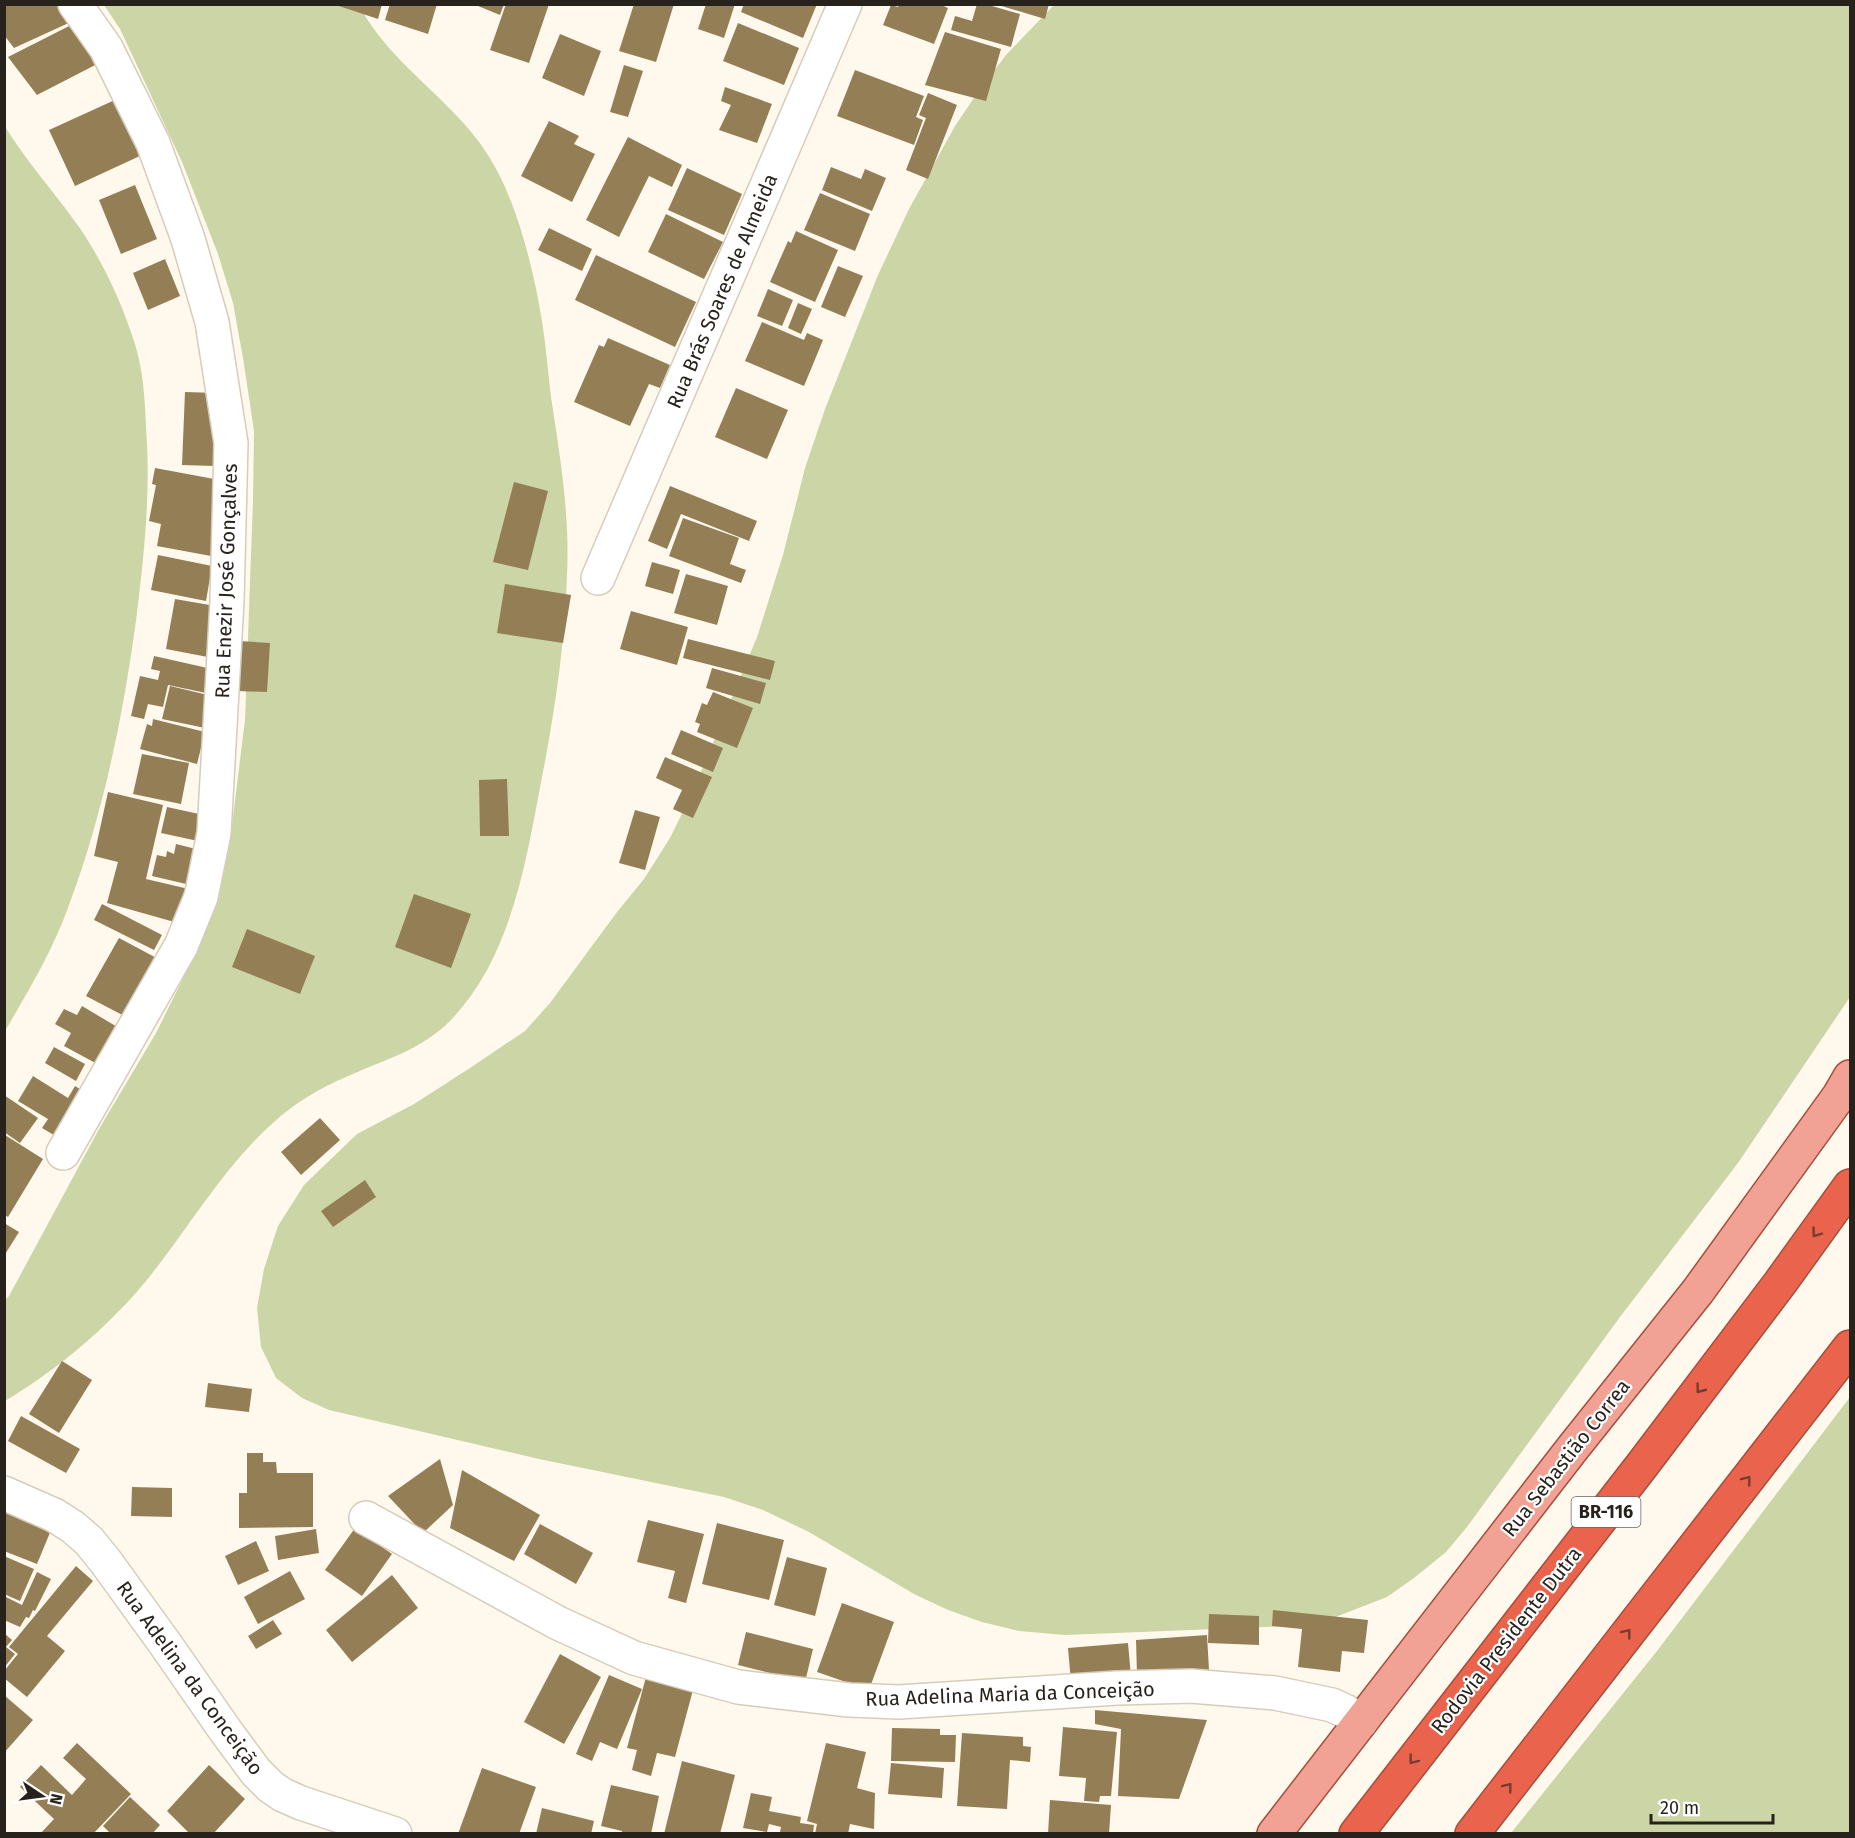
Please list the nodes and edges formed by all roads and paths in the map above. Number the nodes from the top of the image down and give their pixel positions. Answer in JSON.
{"nodes":[{"id":1,"x":75,"y":4,"type":"edge"},
{"id":2,"x":845,"y":4,"type":"edge"},
{"id":3,"x":598,"y":578,"type":"dead end"},
{"id":4,"x":1851,"y":1077,"type":"edge"},
{"id":5,"x":63,"y":1153,"type":"dead end"},
{"id":6,"x":1851,"y":1186,"type":"edge"},
{"id":7,"x":1851,"y":1347,"type":"edge"},
{"id":8,"x":4,"y":1493,"type":"edge"},
{"id":9,"x":366,"y":1518,"type":"dead end"},
{"id":10,"x":1362,"y":1722,"type":"junction"},
{"id":11,"x":395,"y":1833,"type":"edge"},
{"id":12,"x":1274,"y":1833,"type":"edge"},
{"id":13,"x":1356,"y":1833,"type":"edge"},
{"id":14,"x":1472,"y":1833,"type":"edge"}],
"edges":[{"from":1,"to":5,"type":"street","name":"Rua Enezir José Gonçalves"},
{"from":2,"to":3,"type":"street","name":"Rua Brás Soares de Almeida"},
{"from":4,"to":10,"type":"main road","name":"Rua Sebastião Correa"},
{"from":6,"to":13,"type":"highway","name":"Rodovia Presidente Dutra","number":"BR-116","one_way":true},
{"from":14,"to":7,"type":"highway","one_way":true},
{"from":8,"to":11,"type":"street","name":"Rua Adelina da Conceição"},
{"from":9,"to":10,"type":"street","name":"Rua Adelina Maria da Conceição"},
{"from":10,"to":12,"type":"main road","name":"Rua Sebastião Correa"}]}
